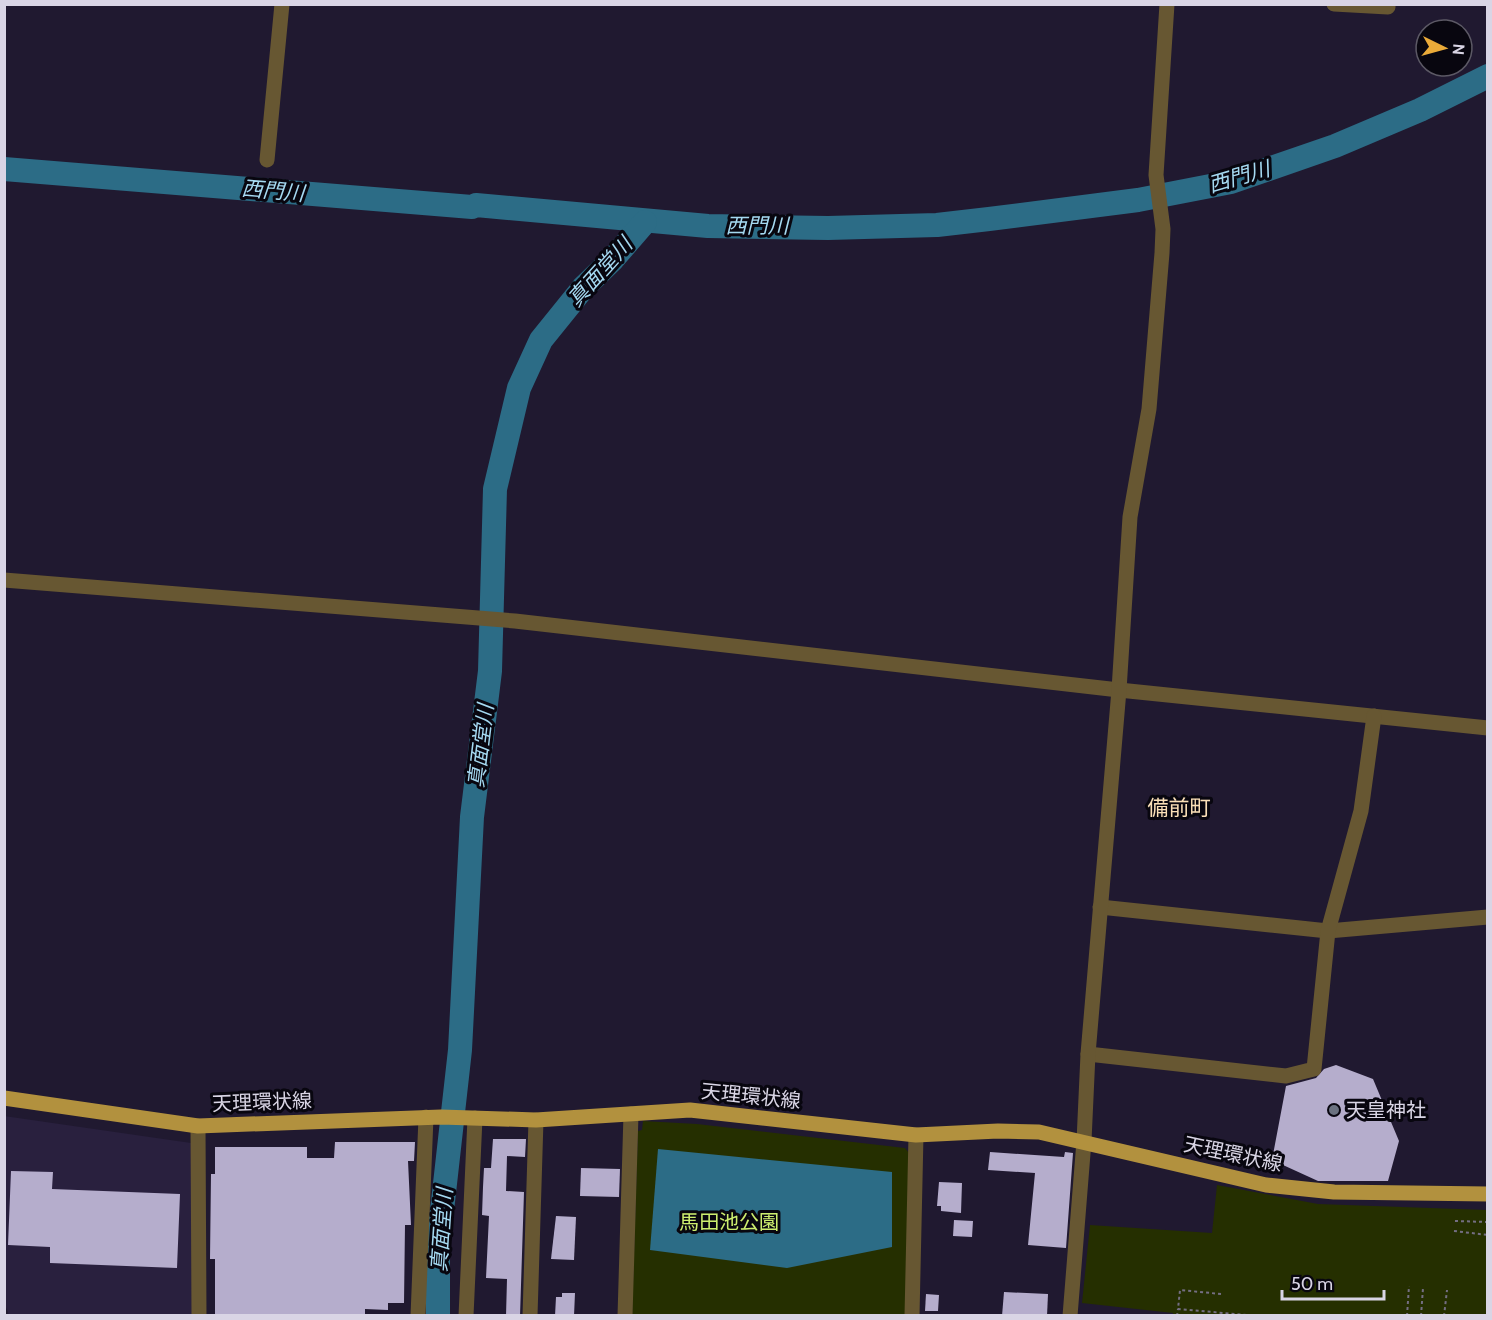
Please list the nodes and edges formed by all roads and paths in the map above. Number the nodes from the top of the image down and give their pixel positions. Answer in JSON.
{"nodes":[{"id":1,"x":282,"y":4,"type":"edge"},
{"id":2,"x":1167,"y":4,"type":"edge"},
{"id":3,"x":1334,"y":4,"type":"edge"},
{"id":4,"x":1388,"y":4,"type":"edge"},
{"id":5,"x":267,"y":160,"type":"dead end"},
{"id":6,"x":4,"y":580,"type":"edge"},
{"id":7,"x":1119,"y":690,"type":"junction"},
{"id":8,"x":1374,"y":716,"type":"junction"},
{"id":9,"x":1488,"y":728,"type":"edge"},
{"id":10,"x":1100,"y":907,"type":"junction"},
{"id":11,"x":1488,"y":917,"type":"edge"},
{"id":12,"x":1328,"y":931,"type":"junction"},
{"id":13,"x":1088,"y":1054,"type":"junction"},
{"id":14,"x":4,"y":1098,"type":"edge"},
{"id":15,"x":631,"y":1114,"type":"junction"},
{"id":16,"x":434,"y":1117,"type":"junction"},
{"id":17,"x":471,"y":1117,"type":"junction"},
{"id":18,"x":536,"y":1120,"type":"junction"},
{"id":19,"x":198,"y":1126,"type":"junction"},
{"id":20,"x":916,"y":1136,"type":"junction"},
{"id":21,"x":1084,"y":1141,"type":"junction"},
{"id":22,"x":1488,"y":1194,"type":"edge"},
{"id":23,"x":1455,"y":1221,"type":"dead end"},
{"id":24,"x":1488,"y":1222,"type":"edge"},
{"id":25,"x":1454,"y":1231,"type":"dead end"},
{"id":26,"x":1488,"y":1235,"type":"edge"},
{"id":27,"x":1409,"y":1286,"type":"dead end"},
{"id":28,"x":1423,"y":1287,"type":"dead end"},
{"id":29,"x":1447,"y":1290,"type":"dead end"},
{"id":30,"x":1221,"y":1294,"type":"dead end"},
{"id":31,"x":1178,"y":1309,"type":"junction"},
{"id":32,"x":199,"y":1316,"type":"edge"},
{"id":33,"x":418,"y":1316,"type":"edge"},
{"id":34,"x":466,"y":1316,"type":"edge"},
{"id":35,"x":530,"y":1316,"type":"edge"},
{"id":36,"x":625,"y":1316,"type":"edge"},
{"id":37,"x":912,"y":1316,"type":"edge"},
{"id":38,"x":1070,"y":1316,"type":"edge"},
{"id":39,"x":1178,"y":1316,"type":"edge"},
{"id":40,"x":1258,"y":1316,"type":"edge"},
{"id":41,"x":1407,"y":1316,"type":"edge"},
{"id":42,"x":1421,"y":1316,"type":"edge"},
{"id":43,"x":1444,"y":1316,"type":"edge"}],
"edges":[{"from":1,"to":5,"type":"street"},
{"from":2,"to":7,"type":"street"},
{"from":3,"to":4,"type":"street"},
{"from":6,"to":7,"type":"street"},
{"from":7,"to":8,"type":"street"},
{"from":7,"to":10,"type":"street"},
{"from":8,"to":9,"type":"street"},
{"from":8,"to":12,"type":"street"},
{"from":10,"to":12,"type":"street"},
{"from":10,"to":13,"type":"street"},
{"from":11,"to":12,"type":"street"},
{"from":12,"to":13,"type":"street"},
{"from":13,"to":21,"type":"street"},
{"from":14,"to":19,"type":"main road","name":"天理環状線"},
{"from":15,"to":18,"type":"main road","name":"天理環状線"},
{"from":15,"to":20,"type":"main road","name":"天理環状線"},
{"from":15,"to":36,"type":"street"},
{"from":16,"to":17,"type":"main road","name":"天理環状線"},
{"from":16,"to":19,"type":"main road","name":"天理環状線"},
{"from":16,"to":33,"type":"street"},
{"from":17,"to":18,"type":"main road","name":"天理環状線"},
{"from":17,"to":34,"type":"street"},
{"from":18,"to":35,"type":"street"},
{"from":19,"to":32,"type":"street"},
{"from":20,"to":21,"type":"main road","name":"天理環状線"},
{"from":20,"to":37,"type":"street"},
{"from":21,"to":22,"type":"main road","name":"天理環状線"},
{"from":21,"to":38,"type":"street"},
{"from":23,"to":24,"type":"path"},
{"from":25,"to":26,"type":"path"},
{"from":27,"to":41,"type":"path"},
{"from":28,"to":42,"type":"path"},
{"from":29,"to":43,"type":"path"},
{"from":30,"to":31,"type":"path"},
{"from":31,"to":39,"type":"path"},
{"from":31,"to":40,"type":"path"}]}
